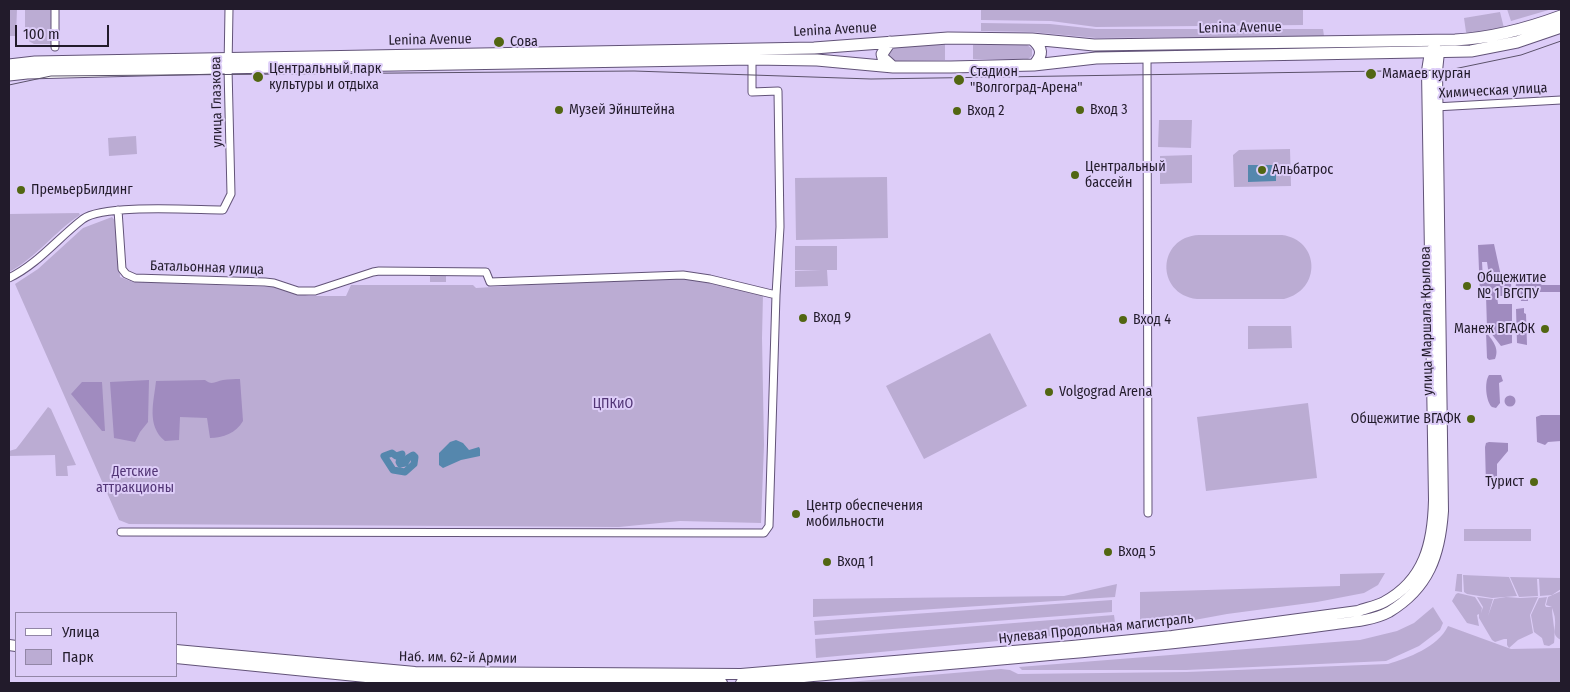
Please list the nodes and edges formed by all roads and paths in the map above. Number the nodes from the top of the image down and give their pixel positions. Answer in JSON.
{"nodes":[{"id":1,"x":55,"y":9,"type":"edge"},
{"id":2,"x":229,"y":9,"type":"edge"},
{"id":3,"x":1561,"y":16,"type":"edge"},
{"id":4,"x":1561,"y":27,"type":"edge"},
{"id":5,"x":1032,"y":39,"type":"junction"},
{"id":6,"x":890,"y":42,"type":"junction"},
{"id":7,"x":55,"y":47,"type":"dead end"},
{"id":8,"x":1437,"y":48,"type":"junction"},
{"id":9,"x":1148,"y":58,"type":"junction"},
{"id":10,"x":752,"y":59,"type":"junction"},
{"id":11,"x":228,"y":63,"type":"junction"},
{"id":12,"x":9,"y":65,"type":"edge"},
{"id":13,"x":1034,"y":65,"type":"junction"},
{"id":14,"x":893,"y":67,"type":"junction"},
{"id":15,"x":9,"y":75,"type":"edge"},
{"id":16,"x":1561,"y":100,"type":"edge"},
{"id":17,"x":1432,"y":107,"type":"junction"},
{"id":18,"x":118,"y":210,"type":"junction"},
{"id":19,"x":9,"y":278,"type":"edge"},
{"id":20,"x":776,"y":295,"type":"junction"},
{"id":21,"x":1437,"y":418,"type":"junction"},
{"id":22,"x":1148,"y":513,"type":"dead end"},
{"id":23,"x":120,"y":532,"type":"dead end"},
{"id":24,"x":1427,"y":552,"type":"joint"},
{"id":25,"x":1421,"y":585,"type":"joint"},
{"id":26,"x":178,"y":650,"type":"edge"},
{"id":27,"x":178,"y":658,"type":"edge"},
{"id":28,"x":741,"y":678,"type":"edge"},
{"id":29,"x":722,"y":683,"type":"edge"}],
"edges":[{"from":1,"to":7,"type":"street"},
{"from":2,"to":11,"type":"street","name":"улица Глазкова"},
{"from":3,"to":8,"type":"main road"},
{"from":4,"to":8,"type":"main road"},
{"from":5,"to":6,"type":"main road","name":"Lenina Avenue"},
{"from":5,"to":8,"type":"main road","name":"Lenina Avenue"},
{"from":5,"to":13,"type":"main road"},
{"from":6,"to":11,"type":"main road","name":"Lenina Avenue"},
{"from":6,"to":14,"type":"main road"},
{"from":8,"to":9,"type":"main road","name":"Lenina Avenue"},
{"from":8,"to":17,"type":"main road","name":"улица Маршала Крылова"},
{"from":9,"to":13,"type":"main road","name":"Lenina Avenue"},
{"from":9,"to":22,"type":"street"},
{"from":10,"to":11,"type":"main road","name":"Lenina Avenue"},
{"from":10,"to":14,"type":"main road","name":"Lenina Avenue"},
{"from":10,"to":20,"type":"street"},
{"from":11,"to":12,"type":"main road"},
{"from":11,"to":15,"type":"main road"},
{"from":11,"to":18,"type":"street","name":"улица Глазкова"},
{"from":13,"to":14,"type":"main road","name":"Lenina Avenue"},
{"from":16,"to":17,"type":"street","name":"Химическая улица"},
{"from":17,"to":21,"type":"main road","name":"улица Маршала Крылова"},
{"from":18,"to":19,"type":"street"},
{"from":18,"to":20,"type":"street","name":"Батальонная улица"},
{"from":20,"to":23,"type":"street"},
{"from":21,"to":24,"type":"main road","name":"улица Маршала Крылова"},
{"from":21,"to":25,"type":"main road","name":"улица Маршала Крылова"},
{"from":24,"to":28,"type":"main road","name":"Нулевая Продольная магистраль"},
{"from":25,"to":28,"type":"main road","name":"Нулевая Продольная магистраль"},
{"from":26,"to":28,"type":"main road","name":"Наб. им. 62-й Армии"},
{"from":27,"to":29,"type":"main road","name":"Наб. им. 62-й Армии"}]}
